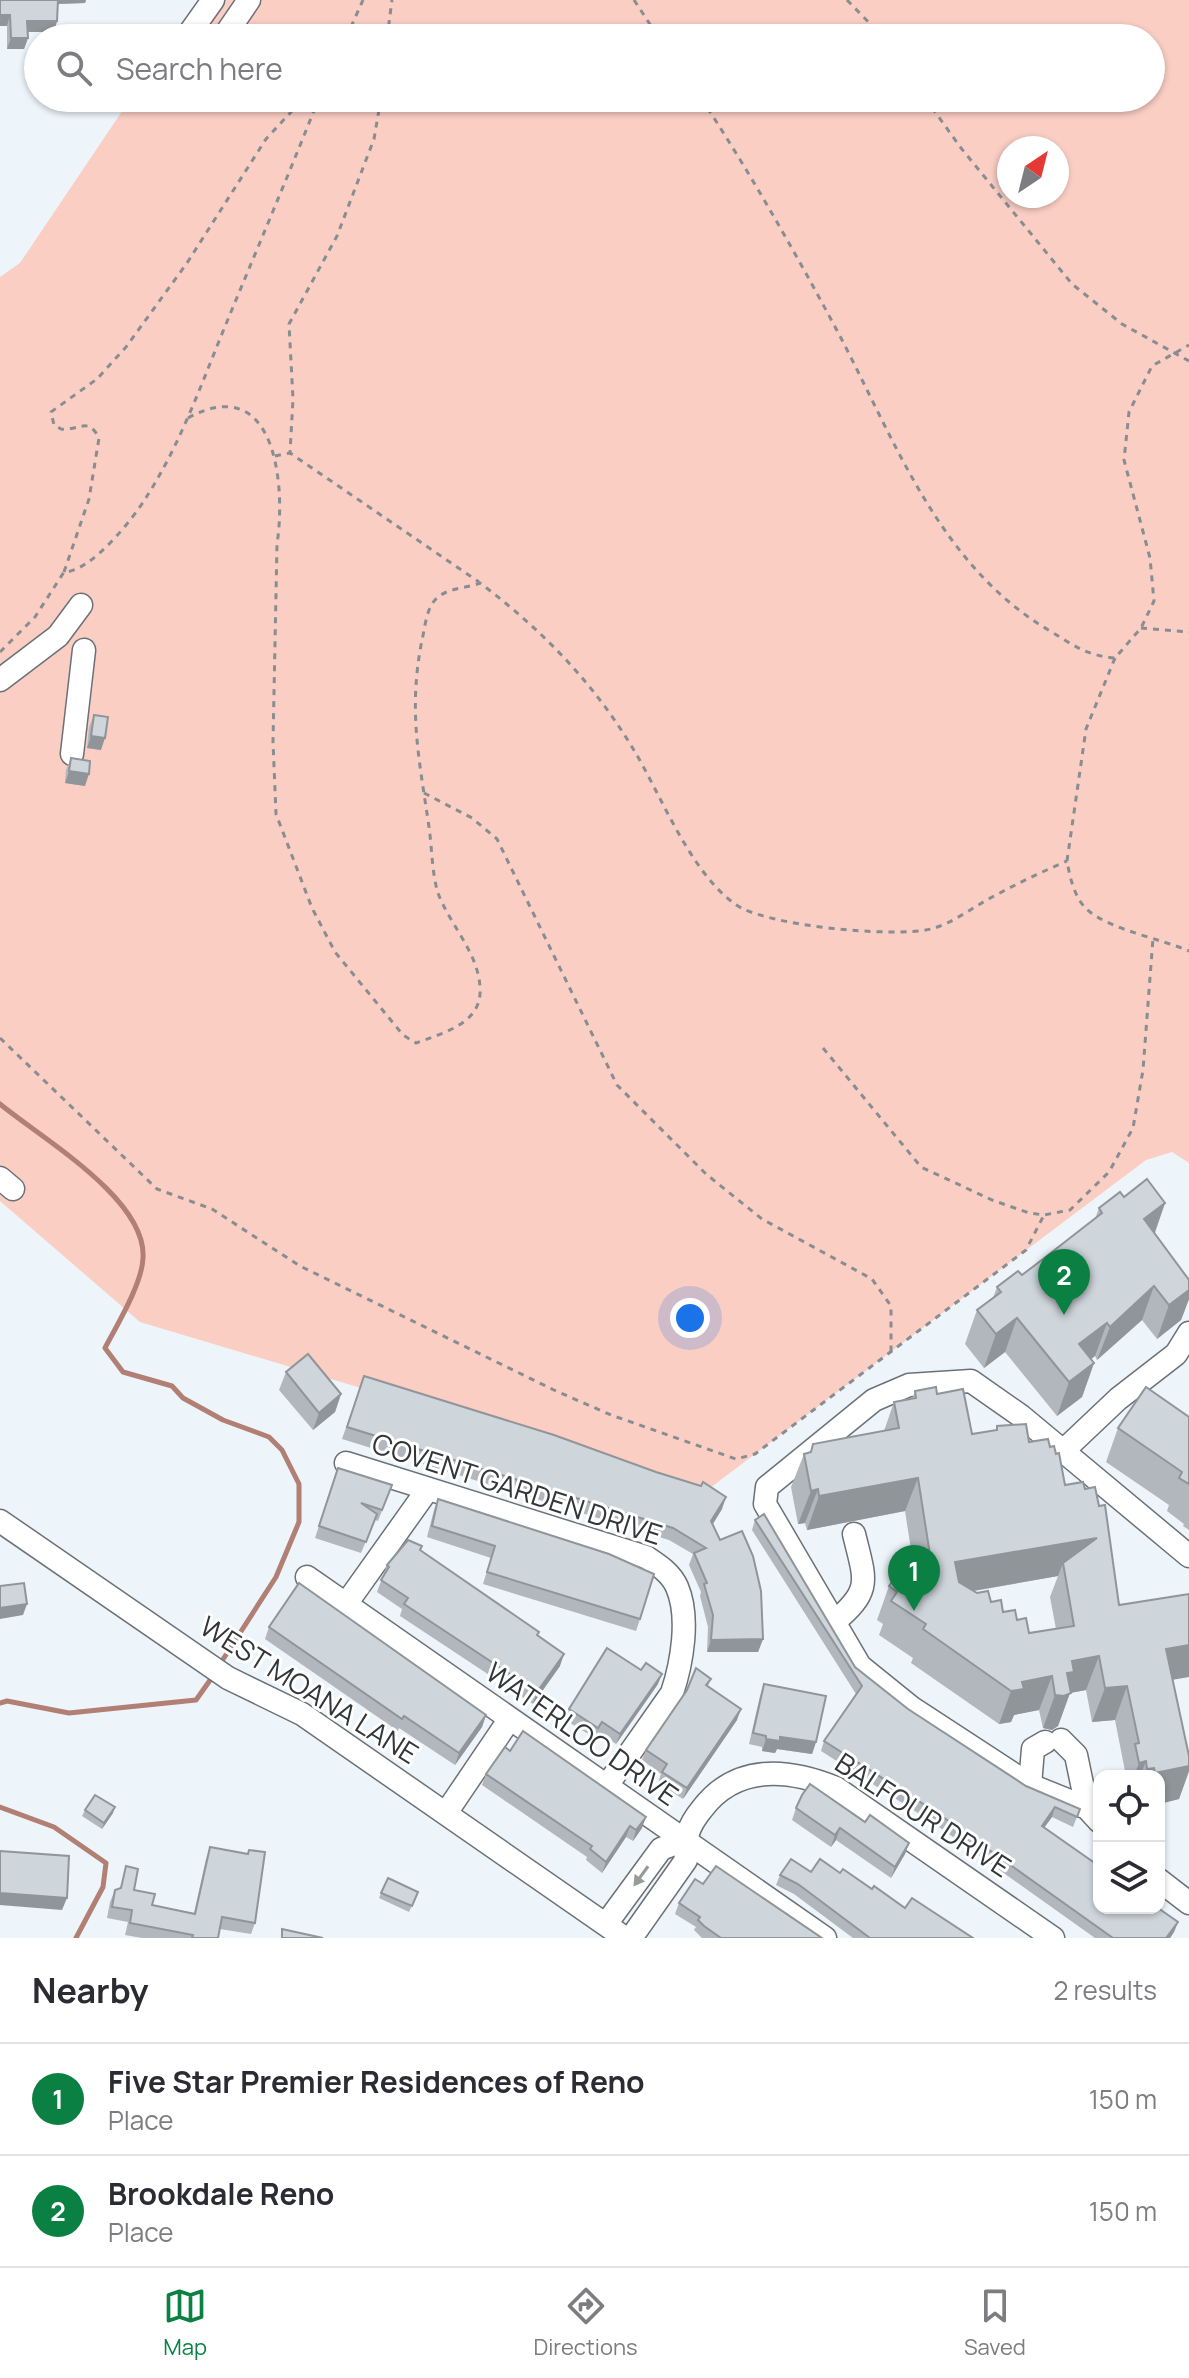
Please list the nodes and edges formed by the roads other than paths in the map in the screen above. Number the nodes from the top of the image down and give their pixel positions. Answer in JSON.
{"nodes":[{"id":1,"x":213,"y":0,"type":"edge"},
{"id":2,"x":249,"y":0,"type":"edge"},
{"id":3,"x":196,"y":24,"type":"edge"},
{"id":4,"x":233,"y":24,"type":"edge"},
{"id":5,"x":81,"y":605,"type":"dead end"},
{"id":6,"x":84,"y":650,"type":"dead end"},
{"id":7,"x":0,"y":680,"type":"edge"},
{"id":8,"x":72,"y":754,"type":"dead end"},
{"id":9,"x":1189,"y":1333,"type":"edge"},
{"id":10,"x":1062,"y":1452,"type":"junction"},
{"id":11,"x":346,"y":1463,"type":"dead end"},
{"id":12,"x":428,"y":1489,"type":"junction"},
{"id":13,"x":0,"y":1521,"type":"edge"},
{"id":14,"x":854,"y":1534,"type":"dead end"},
{"id":15,"x":1189,"y":1556,"type":"edge"},
{"id":16,"x":307,"y":1577,"type":"dead end"},
{"id":17,"x":346,"y":1604,"type":"junction"},
{"id":18,"x":834,"y":1622,"type":"junction"},
{"id":19,"x":509,"y":1720,"type":"junction"},
{"id":20,"x":1030,"y":1785,"type":"junction"},
{"id":21,"x":606,"y":1787,"type":"junction"},
{"id":22,"x":446,"y":1813,"type":"junction"},
{"id":23,"x":1093,"y":1814,"type":"edge"},
{"id":24,"x":684,"y":1840,"type":"junction"},
{"id":25,"x":1165,"y":1885,"type":"edge"},
{"id":26,"x":1189,"y":1903,"type":"edge"},
{"id":27,"x":606,"y":1924,"type":"junction"},
{"id":28,"x":628,"y":1938,"type":"edge"},
{"id":29,"x":825,"y":1938,"type":"edge"},
{"id":30,"x":1053,"y":1938,"type":"edge"}],
"edges":[{"from":1,"to":3,"type":"street"},
{"from":2,"to":4,"type":"street"},
{"from":5,"to":7,"type":"street"},
{"from":6,"to":8,"type":"street"},
{"from":9,"to":10,"type":"street"},
{"from":10,"to":15,"type":"street"},
{"from":10,"to":18,"type":"street"},
{"from":11,"to":12,"type":"street","name":"COVENT GARDEN DRIVE"},
{"from":12,"to":17,"type":"street"},
{"from":12,"to":21,"type":"street","name":"COVENT GARDEN DRIVE"},
{"from":13,"to":22,"type":"street","name":"WEST MOANA LANE"},
{"from":14,"to":18,"type":"street"},
{"from":16,"to":17,"type":"street","name":"WATERLOO DRIVE"},
{"from":17,"to":19,"type":"street","name":"WATERLOO DRIVE"},
{"from":18,"to":20,"type":"street"},
{"from":19,"to":21,"type":"street","name":"WATERLOO DRIVE"},
{"from":19,"to":22,"type":"street"},
{"from":20,"to":23,"type":"street"},
{"from":20,"to":23,"type":"street"},
{"from":21,"to":24,"type":"street","name":"WATERLOO DRIVE"},
{"from":22,"to":27,"type":"street","name":"WEST MOANA LANE"},
{"from":24,"to":27,"type":"street","name":"BALFOUR DRIVE","one_way":true},
{"from":24,"to":28,"type":"street","name":"BALFOUR DRIVE"},
{"from":24,"to":29,"type":"street","name":"WATERLOO DRIVE"},
{"from":24,"to":30,"type":"street","name":"BALFOUR DRIVE"},
{"from":25,"to":26,"type":"street"},
{"from":27,"to":28,"type":"street","name":"WEST MOANA LANE"}]}
